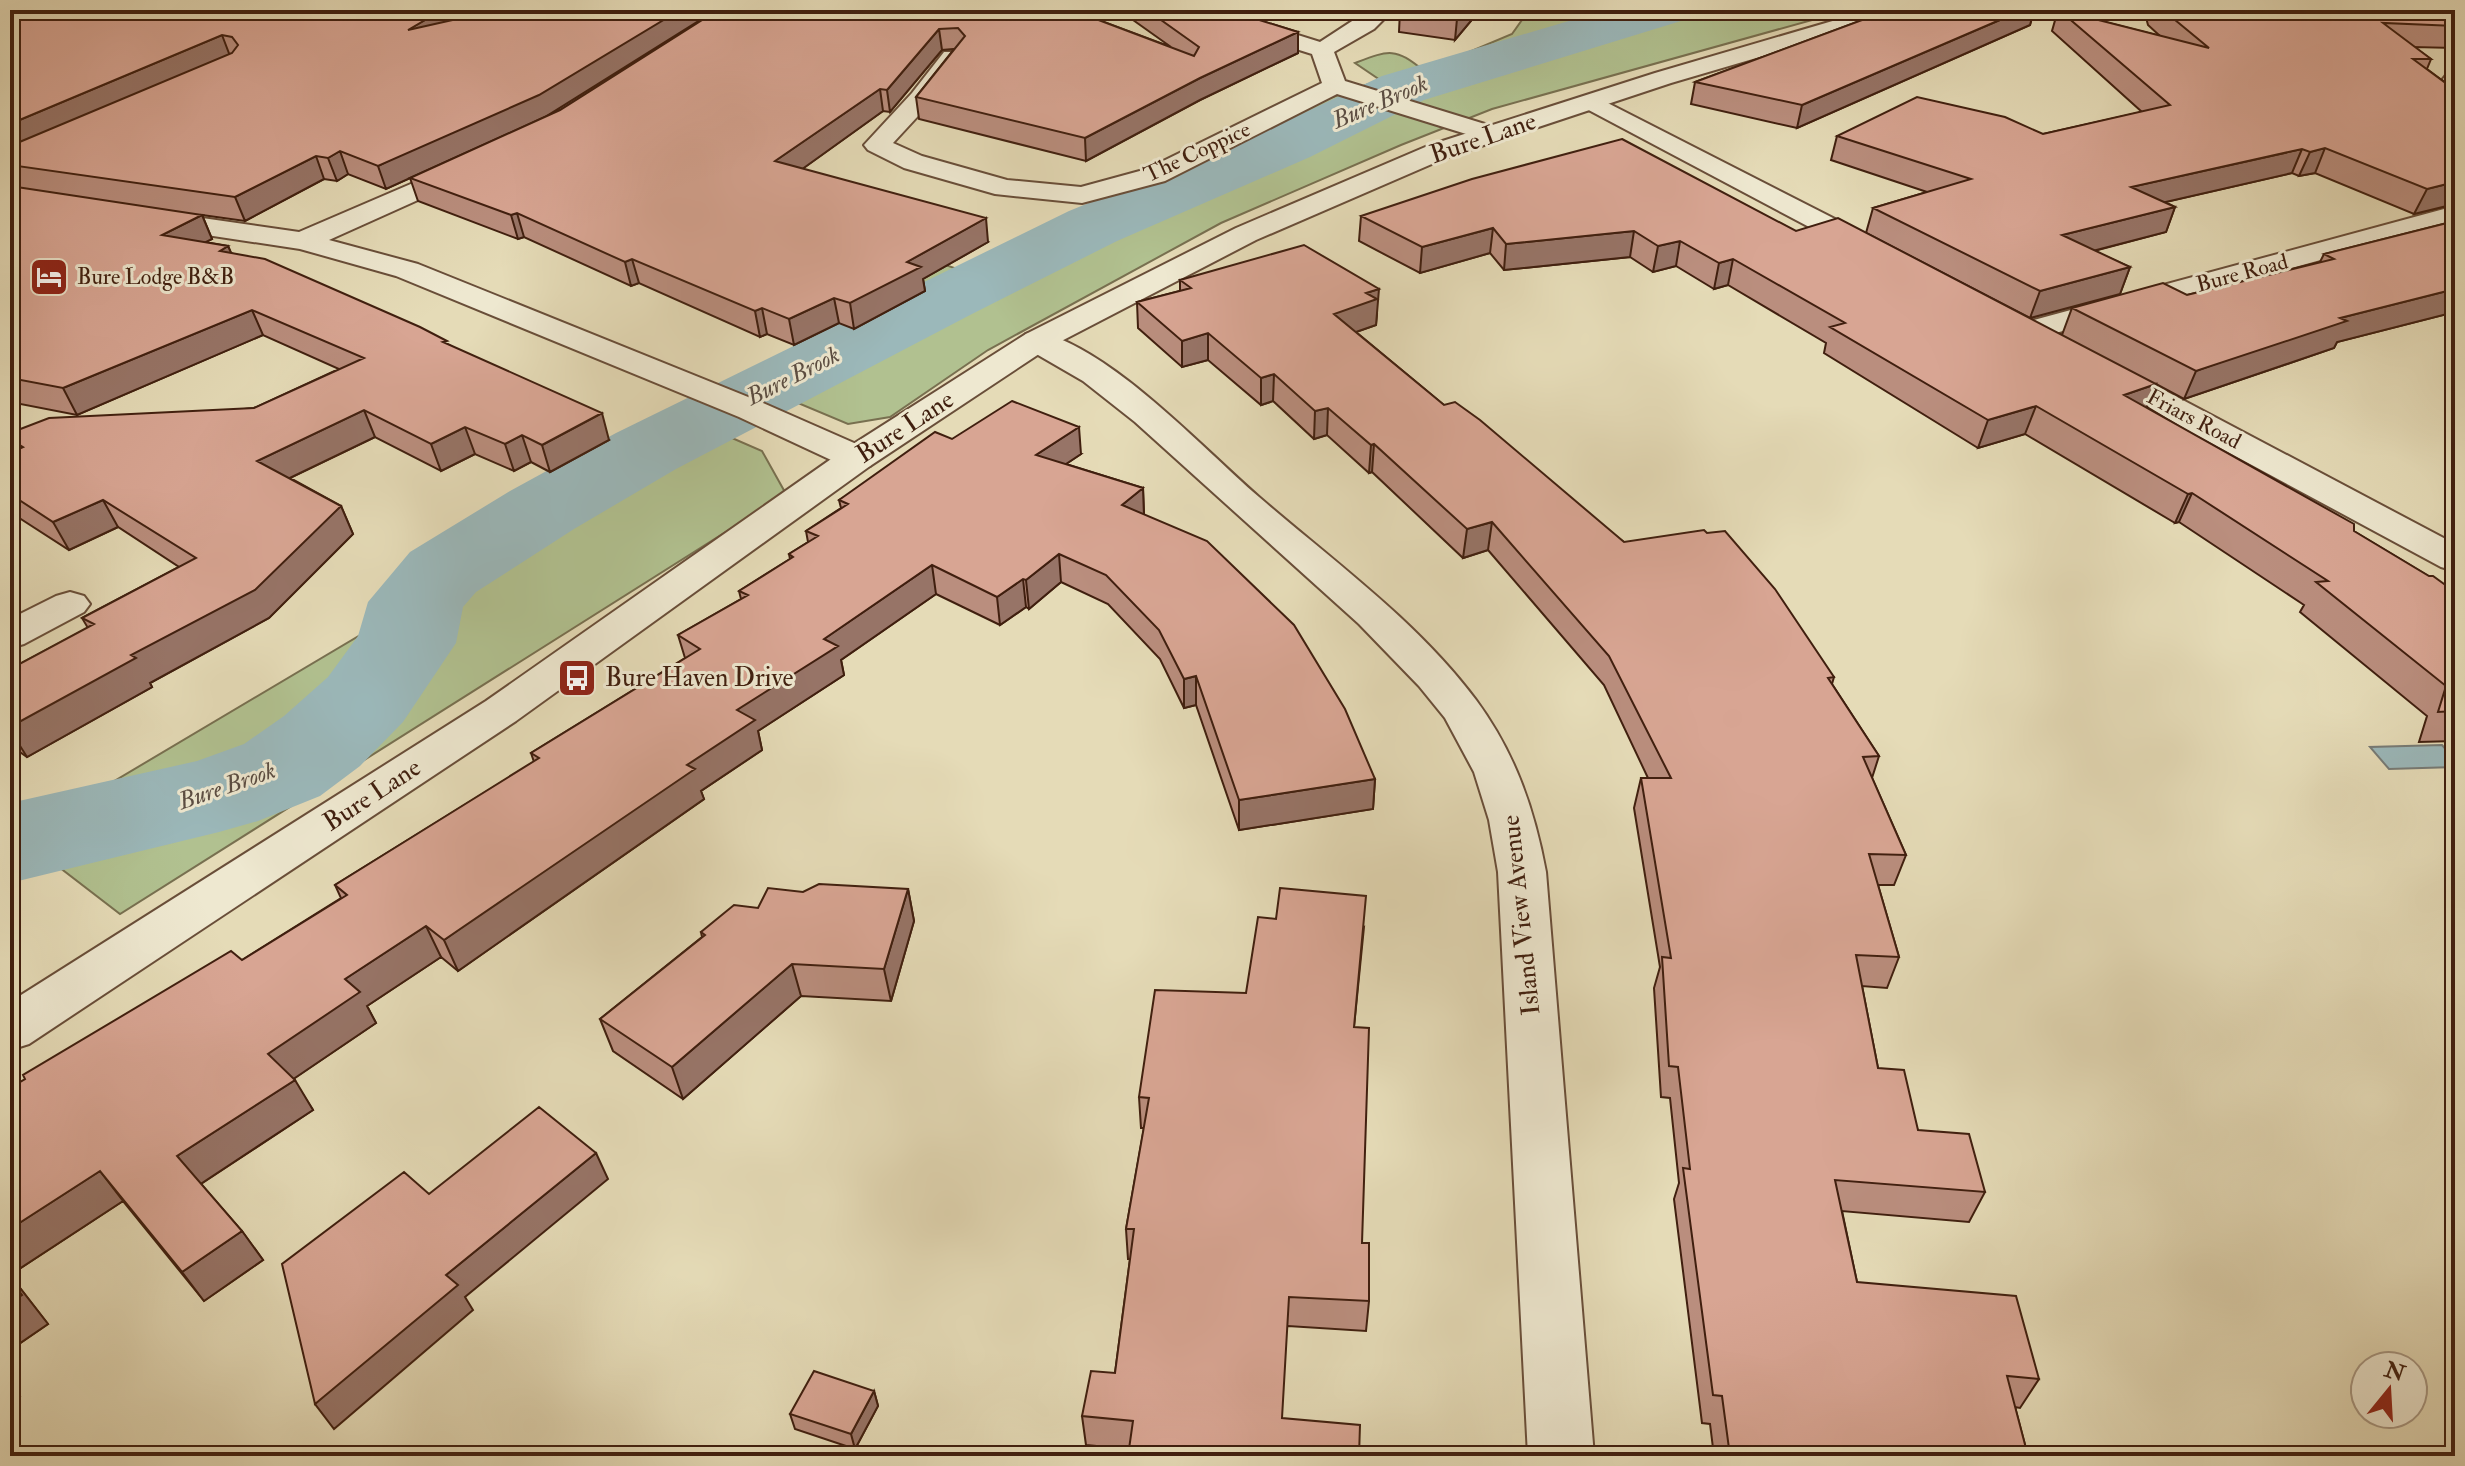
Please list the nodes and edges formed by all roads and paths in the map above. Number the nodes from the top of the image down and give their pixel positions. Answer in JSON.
{"nodes":[{"id":1,"x":1196,"y":10,"type":"edge"},
{"id":2,"x":1382,"y":10,"type":"edge"},
{"id":3,"x":1894,"y":10,"type":"edge"},
{"id":4,"x":1322,"y":50,"type":"junction"},
{"id":5,"x":926,"y":55,"type":"edge"},
{"id":6,"x":1335,"y":86,"type":"junction"},
{"id":7,"x":1592,"y":102,"type":"junction"},
{"id":8,"x":1492,"y":134,"type":"junction"},
{"id":9,"x":485,"y":159,"type":"edge"},
{"id":10,"x":1005,"y":188,"type":"junction"},
{"id":11,"x":962,"y":208,"type":"edge"},
{"id":12,"x":118,"y":213,"type":"edge"},
{"id":13,"x":2455,"y":214,"type":"edge"},
{"id":14,"x":302,"y":241,"type":"junction"},
{"id":15,"x":1905,"y":266,"type":"edge"},
{"id":16,"x":2016,"y":324,"type":"joint"},
{"id":17,"x":1037,"y":341,"type":"junction"},
{"id":18,"x":857,"y":458,"type":"junction"},
{"id":19,"x":2455,"y":559,"type":"edge"},
{"id":20,"x":70,"y":604,"type":"dead end"},
{"id":21,"x":10,"y":635,"type":"edge"},
{"id":22,"x":10,"y":1029,"type":"edge"},
{"id":23,"x":1561,"y":1456,"type":"edge"}],
"edges":[{"from":1,"to":4,"type":"street"},
{"from":2,"to":4,"type":"street"},
{"from":3,"to":7,"type":"street","name":"Bure Lane"},
{"from":4,"to":6,"type":"street"},
{"from":5,"to":10,"type":"street","name":"The Coppice"},
{"from":6,"to":8,"type":"street"},
{"from":6,"to":10,"type":"street","name":"The Coppice"},
{"from":7,"to":8,"type":"street","name":"Bure Lane"},
{"from":7,"to":15,"type":"street"},
{"from":8,"to":17,"type":"street","name":"Bure Lane"},
{"from":9,"to":14,"type":"street"},
{"from":10,"to":11,"type":"street"},
{"from":12,"to":14,"type":"street"},
{"from":13,"to":16,"type":"street","name":"Bure Road"},
{"from":14,"to":18,"type":"street"},
{"from":16,"to":19,"type":"street","name":"Friars Road"},
{"from":17,"to":18,"type":"street","name":"Bure Lane"},
{"from":17,"to":23,"type":"street","name":"Island View Avenue"},
{"from":18,"to":22,"type":"street","name":"Bure Lane"},
{"from":20,"to":21,"type":"street"}]}
